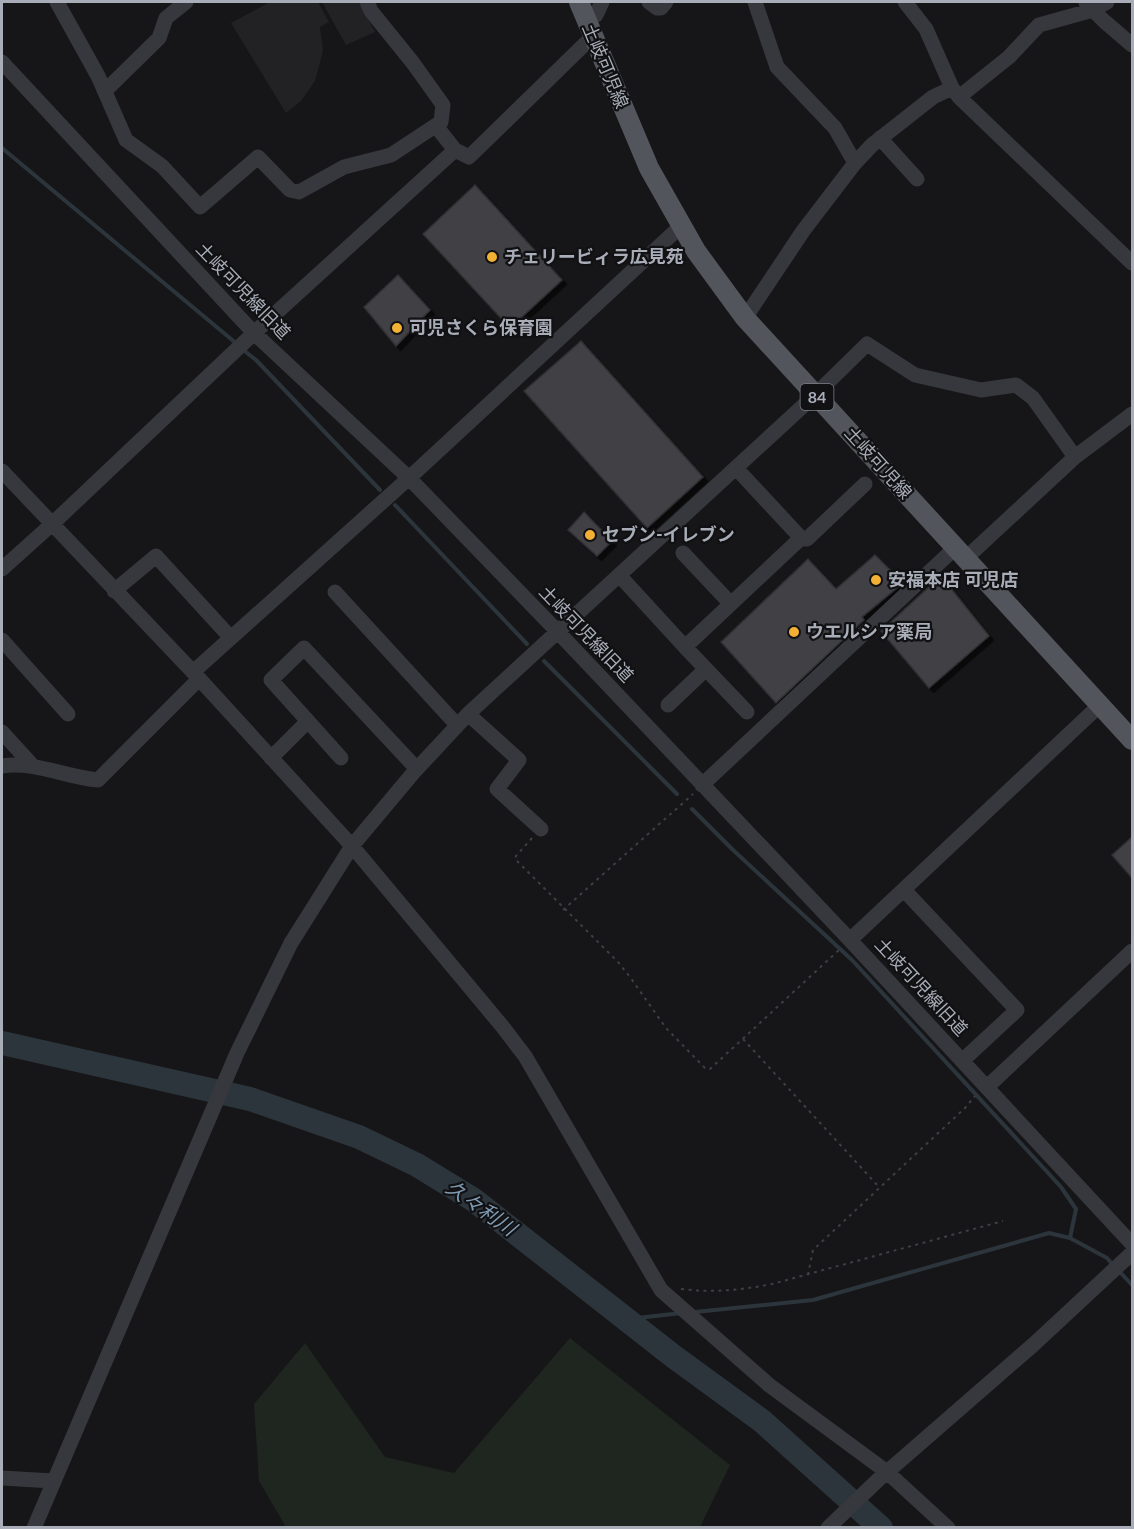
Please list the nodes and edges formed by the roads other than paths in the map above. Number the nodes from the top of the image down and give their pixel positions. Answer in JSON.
{"nodes":[{"id":1,"x":57,"y":2,"type":"edge"},
{"id":2,"x":186,"y":2,"type":"edge"},
{"id":3,"x":367,"y":2,"type":"edge"},
{"id":4,"x":603,"y":2,"type":"edge"},
{"id":5,"x":649,"y":2,"type":"edge"},
{"id":6,"x":666,"y":2,"type":"edge"},
{"id":7,"x":755,"y":2,"type":"edge"},
{"id":8,"x":905,"y":2,"type":"edge"},
{"id":9,"x":1107,"y":2,"type":"edge"},
{"id":10,"x":1089,"y":5,"type":"edge"},
{"id":11,"x":585,"y":19,"type":"edge"},
{"id":12,"x":1132,"y":45,"type":"edge"},
{"id":13,"x":2,"y":62,"type":"edge"},
{"id":14,"x":105,"y":91,"type":"junction"},
{"id":15,"x":956,"y":93,"type":"junction"},
{"id":16,"x":436,"y":126,"type":"junction"},
{"id":17,"x":880,"y":138,"type":"junction"},
{"id":18,"x":455,"y":150,"type":"junction"},
{"id":19,"x":855,"y":163,"type":"junction"},
{"id":20,"x":917,"y":179,"type":"dead end"},
{"id":21,"x":681,"y":226,"type":"junction"},
{"id":22,"x":1132,"y":263,"type":"edge"},
{"id":23,"x":745,"y":318,"type":"junction"},
{"id":24,"x":250,"y":337,"type":"junction"},
{"id":25,"x":815,"y":395,"type":"junction"},
{"id":26,"x":1132,"y":414,"type":"edge"},
{"id":27,"x":1075,"y":457,"type":"junction"},
{"id":28,"x":736,"y":468,"type":"junction"},
{"id":29,"x":2,"y":471,"type":"edge"},
{"id":30,"x":409,"y":478,"type":"junction"},
{"id":31,"x":865,"y":484,"type":"dead end"},
{"id":32,"x":51,"y":525,"type":"junction"},
{"id":33,"x":801,"y":538,"type":"junction"},
{"id":34,"x":683,"y":553,"type":"dead end"},
{"id":35,"x":960,"y":554,"type":"junction"},
{"id":36,"x":2,"y":569,"type":"edge"},
{"id":37,"x":619,"y":575,"type":"junction"},
{"id":38,"x":114,"y":591,"type":"junction"},
{"id":39,"x":335,"y":592,"type":"dead end"},
{"id":40,"x":731,"y":604,"type":"junction"},
{"id":41,"x":557,"y":631,"type":"junction"},
{"id":42,"x":231,"y":638,"type":"junction"},
{"id":43,"x":2,"y":640,"type":"edge"},
{"id":44,"x":685,"y":647,"type":"junction"},
{"id":45,"x":706,"y":669,"type":"junction"},
{"id":46,"x":196,"y":676,"type":"junction"},
{"id":47,"x":668,"y":705,"type":"dead end"},
{"id":48,"x":1101,"y":705,"type":"junction"},
{"id":49,"x":747,"y":712,"type":"dead end"},
{"id":50,"x":68,"y":714,"type":"dead end"},
{"id":51,"x":468,"y":714,"type":"junction"},
{"id":52,"x":308,"y":721,"type":"junction"},
{"id":53,"x":457,"y":725,"type":"junction"},
{"id":54,"x":2,"y":732,"type":"edge"},
{"id":55,"x":1132,"y":740,"type":"edge"},
{"id":56,"x":271,"y":758,"type":"junction"},
{"id":57,"x":341,"y":758,"type":"dead end"},
{"id":58,"x":32,"y":765,"type":"junction"},
{"id":59,"x":2,"y":766,"type":"edge"},
{"id":60,"x":417,"y":769,"type":"junction"},
{"id":61,"x":702,"y":785,"type":"junction"},
{"id":62,"x":541,"y":829,"type":"road end"},
{"id":63,"x":352,"y":846,"type":"junction"},
{"id":64,"x":904,"y":890,"type":"junction"},
{"id":65,"x":847,"y":943,"type":"junction"},
{"id":66,"x":1132,"y":951,"type":"edge"},
{"id":67,"x":962,"y":1061,"type":"junction"},
{"id":68,"x":987,"y":1087,"type":"junction"},
{"id":69,"x":1130,"y":1252,"type":"edge"},
{"id":70,"x":883,"y":1476,"type":"junction"},
{"id":71,"x":2,"y":1478,"type":"edge"},
{"id":72,"x":53,"y":1481,"type":"junction"},
{"id":73,"x":832,"y":1523,"type":"edge"},
{"id":74,"x":34,"y":1527,"type":"edge"},
{"id":75,"x":948,"y":1527,"type":"edge"}],
"edges":[{"from":1,"to":14,"type":"street"},
{"from":2,"to":14,"type":"street"},
{"from":3,"to":16,"type":"street"},
{"from":4,"to":11,"type":"street"},
{"from":5,"to":6,"type":"street"},
{"from":7,"to":19,"type":"street"},
{"from":8,"to":15,"type":"street"},
{"from":9,"to":10,"type":"street"},
{"from":10,"to":12,"type":"street"},
{"from":10,"to":15,"type":"street"},
{"from":11,"to":18,"type":"street"},
{"from":11,"to":21,"type":"main road","name":"土岐可児線","number":"84"},
{"from":13,"to":24,"type":"street","name":"土岐可児線旧道"},
{"from":14,"to":16,"type":"street"},
{"from":15,"to":17,"type":"street"},
{"from":15,"to":22,"type":"street"},
{"from":16,"to":18,"type":"street"},
{"from":17,"to":19,"type":"street"},
{"from":17,"to":20,"type":"street"},
{"from":18,"to":24,"type":"street"},
{"from":19,"to":23,"type":"street"},
{"from":21,"to":23,"type":"main road","name":"土岐可児線","number":"84"},
{"from":21,"to":30,"type":"street"},
{"from":23,"to":25,"type":"main road","name":"土岐可児線","number":"84"},
{"from":24,"to":30,"type":"street","name":"土岐可児線旧道"},
{"from":24,"to":32,"type":"street"},
{"from":25,"to":27,"type":"street"},
{"from":25,"to":28,"type":"street"},
{"from":25,"to":35,"type":"main road","name":"土岐可児線","number":"84"},
{"from":26,"to":27,"type":"street"},
{"from":27,"to":35,"type":"street"},
{"from":28,"to":33,"type":"street"},
{"from":28,"to":37,"type":"street"},
{"from":29,"to":32,"type":"street"},
{"from":30,"to":41,"type":"street","name":"土岐可児線旧道"},
{"from":30,"to":42,"type":"street"},
{"from":31,"to":33,"type":"street"},
{"from":32,"to":36,"type":"street"},
{"from":32,"to":38,"type":"street"},
{"from":33,"to":40,"type":"street"},
{"from":34,"to":40,"type":"street"},
{"from":35,"to":48,"type":"main road","name":"土岐可児線","number":"84"},
{"from":35,"to":61,"type":"street"},
{"from":37,"to":41,"type":"street"},
{"from":37,"to":44,"type":"street"},
{"from":38,"to":42,"type":"street"},
{"from":38,"to":46,"type":"street"},
{"from":39,"to":53,"type":"street"},
{"from":40,"to":44,"type":"street"},
{"from":41,"to":51,"type":"street"},
{"from":41,"to":61,"type":"street","name":"土岐可児線旧道"},
{"from":42,"to":46,"type":"street"},
{"from":43,"to":50,"type":"street"},
{"from":44,"to":45,"type":"street"},
{"from":45,"to":47,"type":"street"},
{"from":45,"to":49,"type":"street"},
{"from":46,"to":56,"type":"street"},
{"from":46,"to":58,"type":"street"},
{"from":48,"to":55,"type":"main road","name":"土岐可児線","number":"84"},
{"from":48,"to":64,"type":"street"},
{"from":51,"to":53,"type":"street"},
{"from":51,"to":62,"type":"street"},
{"from":52,"to":56,"type":"street"},
{"from":52,"to":57,"type":"street"},
{"from":52,"to":60,"type":"street"},
{"from":53,"to":60,"type":"street"},
{"from":54,"to":58,"type":"street"},
{"from":56,"to":63,"type":"street"},
{"from":58,"to":59,"type":"street"},
{"from":60,"to":63,"type":"street"},
{"from":61,"to":65,"type":"street","name":"土岐可児線旧道"},
{"from":63,"to":70,"type":"street"},
{"from":63,"to":72,"type":"street"},
{"from":64,"to":65,"type":"street"},
{"from":64,"to":67,"type":"street"},
{"from":65,"to":67,"type":"street","name":"土岐可児線旧道"},
{"from":66,"to":68,"type":"street"},
{"from":67,"to":68,"type":"street","name":"土岐可児線旧道"},
{"from":68,"to":69,"type":"street","name":"土岐可児線旧道"},
{"from":69,"to":70,"type":"street"},
{"from":70,"to":73,"type":"street"},
{"from":70,"to":75,"type":"street"},
{"from":71,"to":72,"type":"street"},
{"from":72,"to":74,"type":"street"}]}
